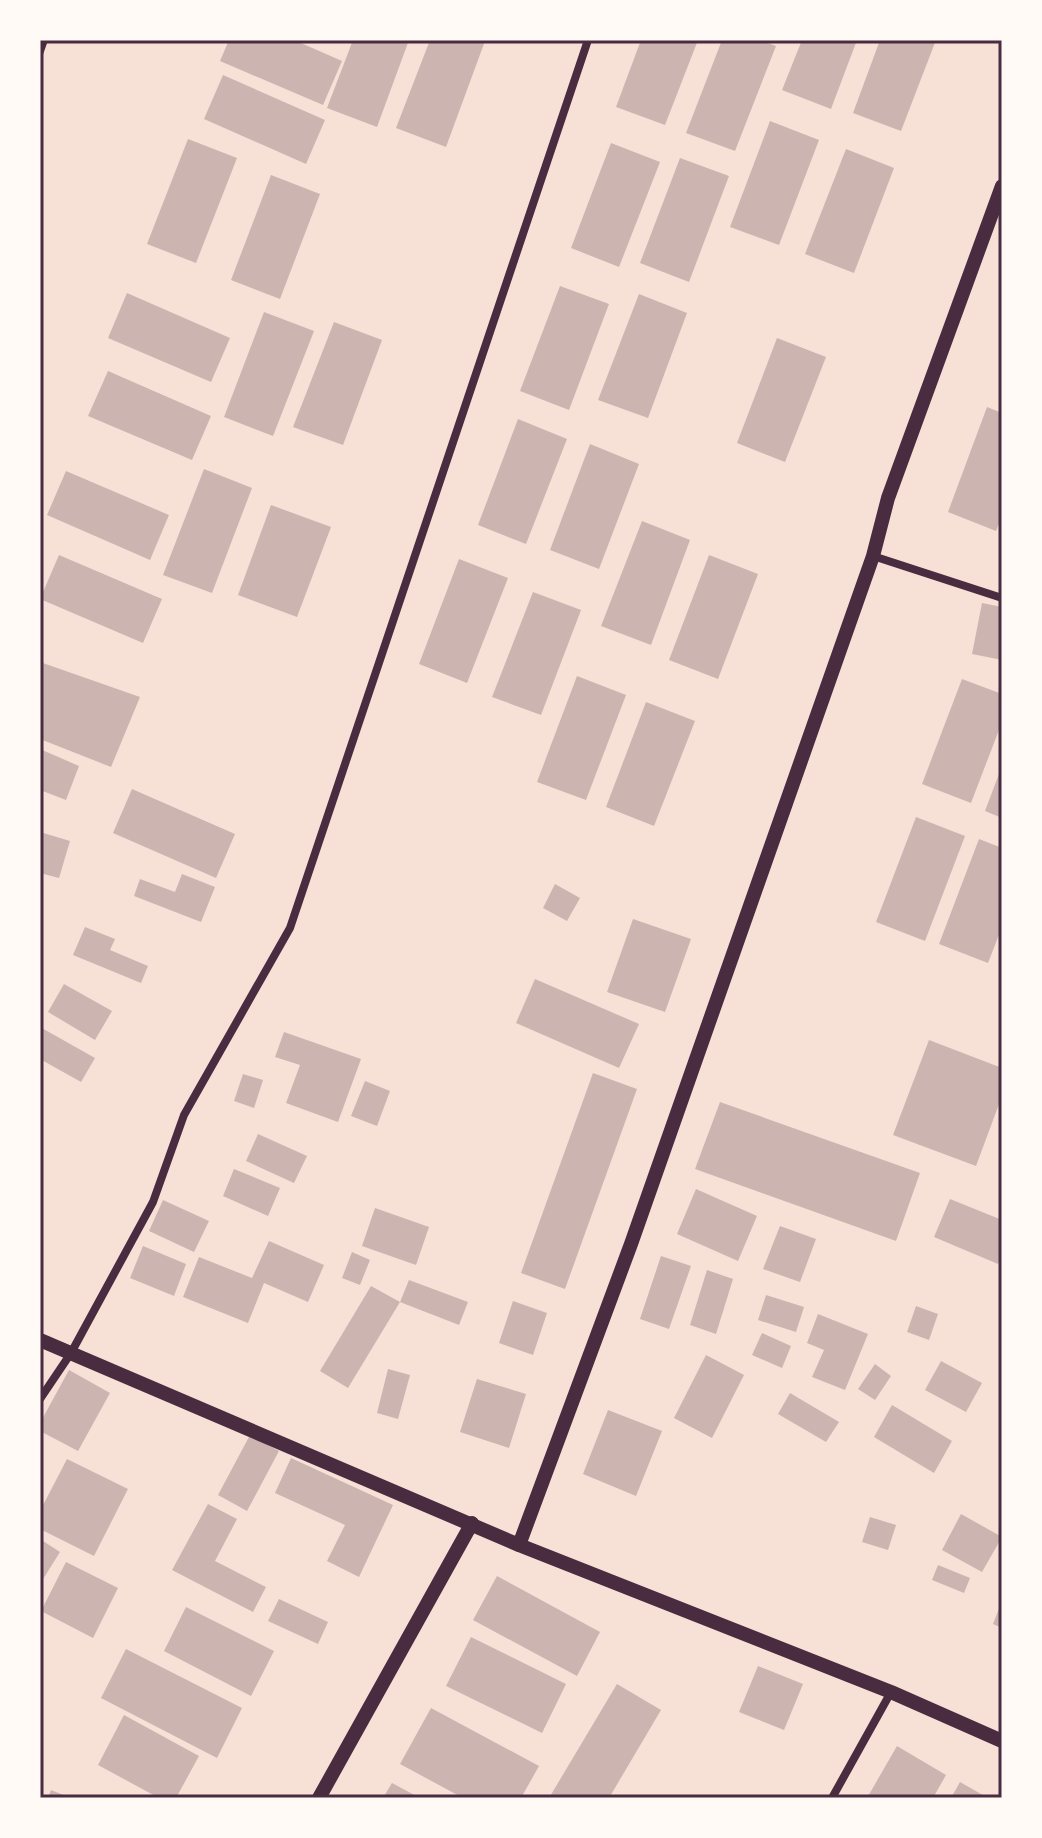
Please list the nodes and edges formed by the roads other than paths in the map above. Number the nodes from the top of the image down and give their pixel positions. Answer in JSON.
{"nodes":[{"id":1,"x":45,"y":40,"type":"edge"},
{"id":2,"x":588,"y":40,"type":"edge"},
{"id":3,"x":40,"y":54,"type":"edge"},
{"id":4,"x":1002,"y":186,"type":"edge"},
{"id":5,"x":873,"y":556,"type":"junction"},
{"id":6,"x":1002,"y":598,"type":"edge"},
{"id":7,"x":40,"y":1340,"type":"edge"},
{"id":8,"x":71,"y":1353,"type":"junction"},
{"id":9,"x":40,"y":1399,"type":"edge"},
{"id":10,"x":472,"y":1523,"type":"junction"},
{"id":11,"x":519,"y":1545,"type":"junction"},
{"id":12,"x":891,"y":1692,"type":"junction"},
{"id":13,"x":1002,"y":1741,"type":"edge"},
{"id":14,"x":319,"y":1798,"type":"edge"},
{"id":15,"x":832,"y":1798,"type":"edge"}],
"edges":[{"from":1,"to":3,"type":"lane"},
{"from":2,"to":8,"type":"street"},
{"from":4,"to":5,"type":"street"},
{"from":5,"to":6,"type":"street"},
{"from":5,"to":11,"type":"street"},
{"from":7,"to":8,"type":"street"},
{"from":8,"to":9,"type":"street"},
{"from":8,"to":10,"type":"street"},
{"from":10,"to":11,"type":"street"},
{"from":10,"to":14,"type":"street"},
{"from":11,"to":12,"type":"street"},
{"from":12,"to":13,"type":"street"},
{"from":12,"to":15,"type":"street"}]}
